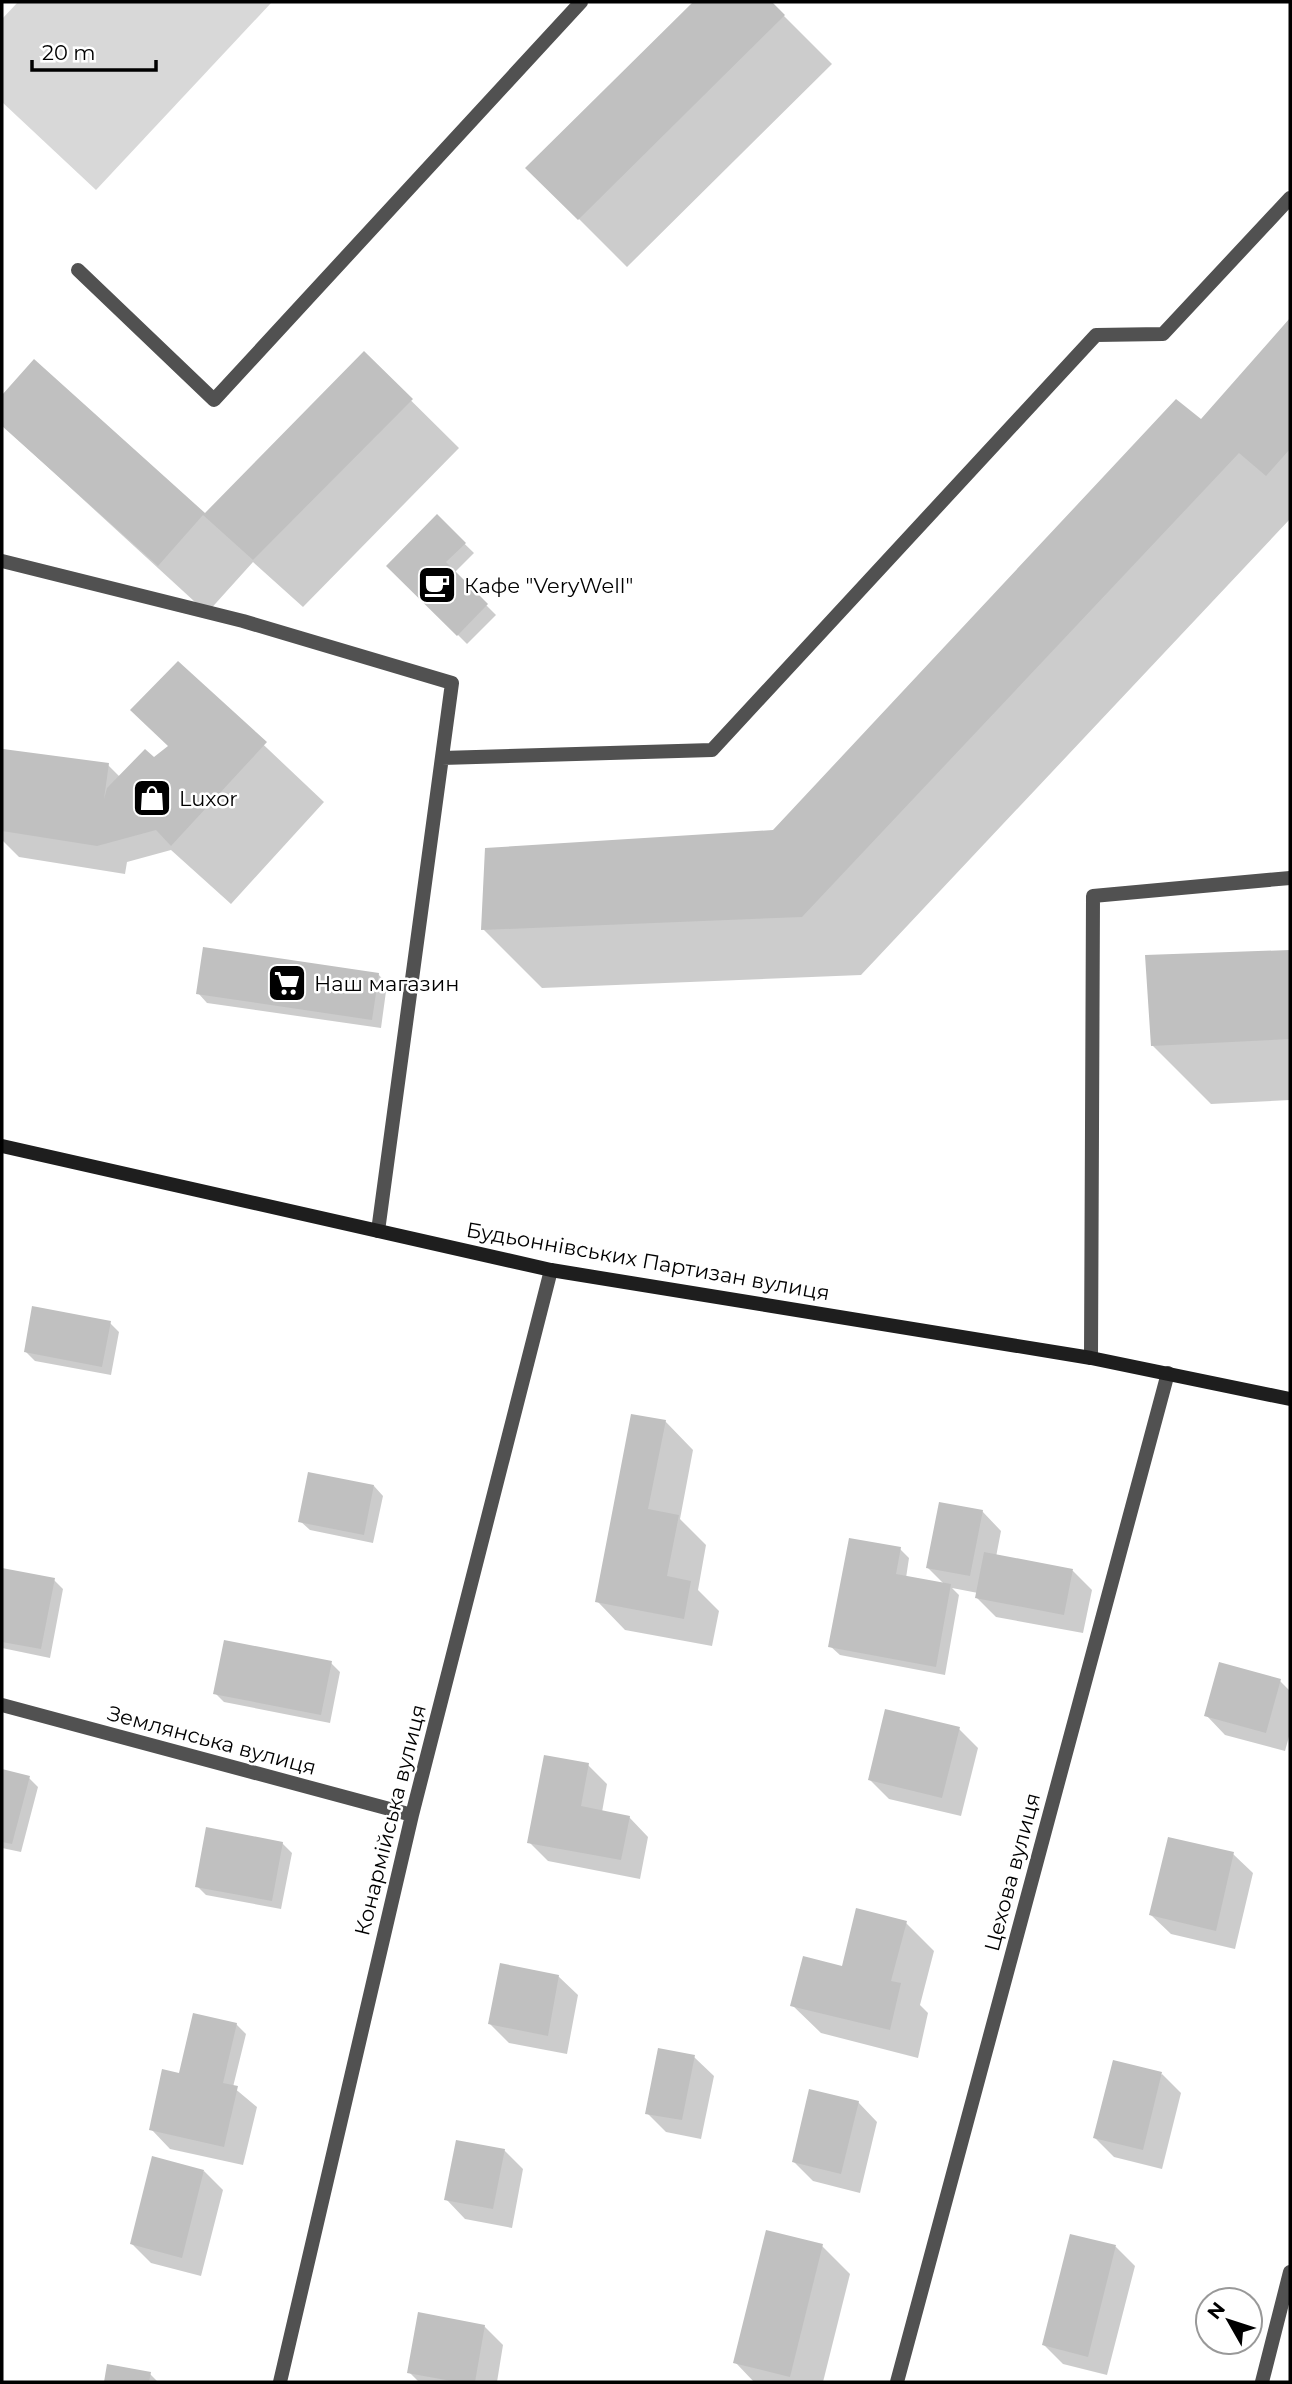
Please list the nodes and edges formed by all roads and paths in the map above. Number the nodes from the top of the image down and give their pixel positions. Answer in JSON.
{"nodes":[{"id":1,"x":581,"y":2,"type":"edge"},
{"id":2,"x":1290,"y":198,"type":"edge"},
{"id":3,"x":78,"y":270,"type":"dead end"},
{"id":4,"x":2,"y":561,"type":"edge"},
{"id":5,"x":442,"y":758,"type":"junction"},
{"id":6,"x":1290,"y":878,"type":"edge"},
{"id":7,"x":2,"y":1146,"type":"edge"},
{"id":8,"x":378,"y":1231,"type":"junction"},
{"id":9,"x":551,"y":1270,"type":"junction"},
{"id":10,"x":1091,"y":1358,"type":"junction"},
{"id":11,"x":1168,"y":1373,"type":"junction"},
{"id":12,"x":1290,"y":1399,"type":"edge"},
{"id":13,"x":2,"y":1705,"type":"edge"},
{"id":14,"x":412,"y":1815,"type":"junction"},
{"id":15,"x":1290,"y":2272,"type":"edge"},
{"id":16,"x":280,"y":2382,"type":"edge"},
{"id":17,"x":897,"y":2382,"type":"edge"},
{"id":18,"x":1262,"y":2382,"type":"edge"}],
"edges":[{"from":1,"to":3,"type":"street"},
{"from":2,"to":5,"type":"street"},
{"from":4,"to":5,"type":"street"},
{"from":5,"to":8,"type":"street"},
{"from":6,"to":10,"type":"street"},
{"from":7,"to":8,"type":"main road","name":"Будьоннівських Партизан вулиця"},
{"from":8,"to":9,"type":"main road","name":"Будьоннівських Партизан вулиця"},
{"from":9,"to":10,"type":"main road","name":"Будьоннівських Партизан вулиця"},
{"from":9,"to":14,"type":"street","name":"Конармійська вулиця"},
{"from":10,"to":11,"type":"main road","name":"Будьоннівських Партизан вулиця"},
{"from":11,"to":12,"type":"main road","name":"Будьоннівських Партизан вулиця"},
{"from":11,"to":17,"type":"street","name":"Цехова вулиця"},
{"from":13,"to":14,"type":"street","name":"Землянська вулиця"},
{"from":14,"to":16,"type":"street","name":"Конармійська вулиця"},
{"from":15,"to":18,"type":"street"}]}
